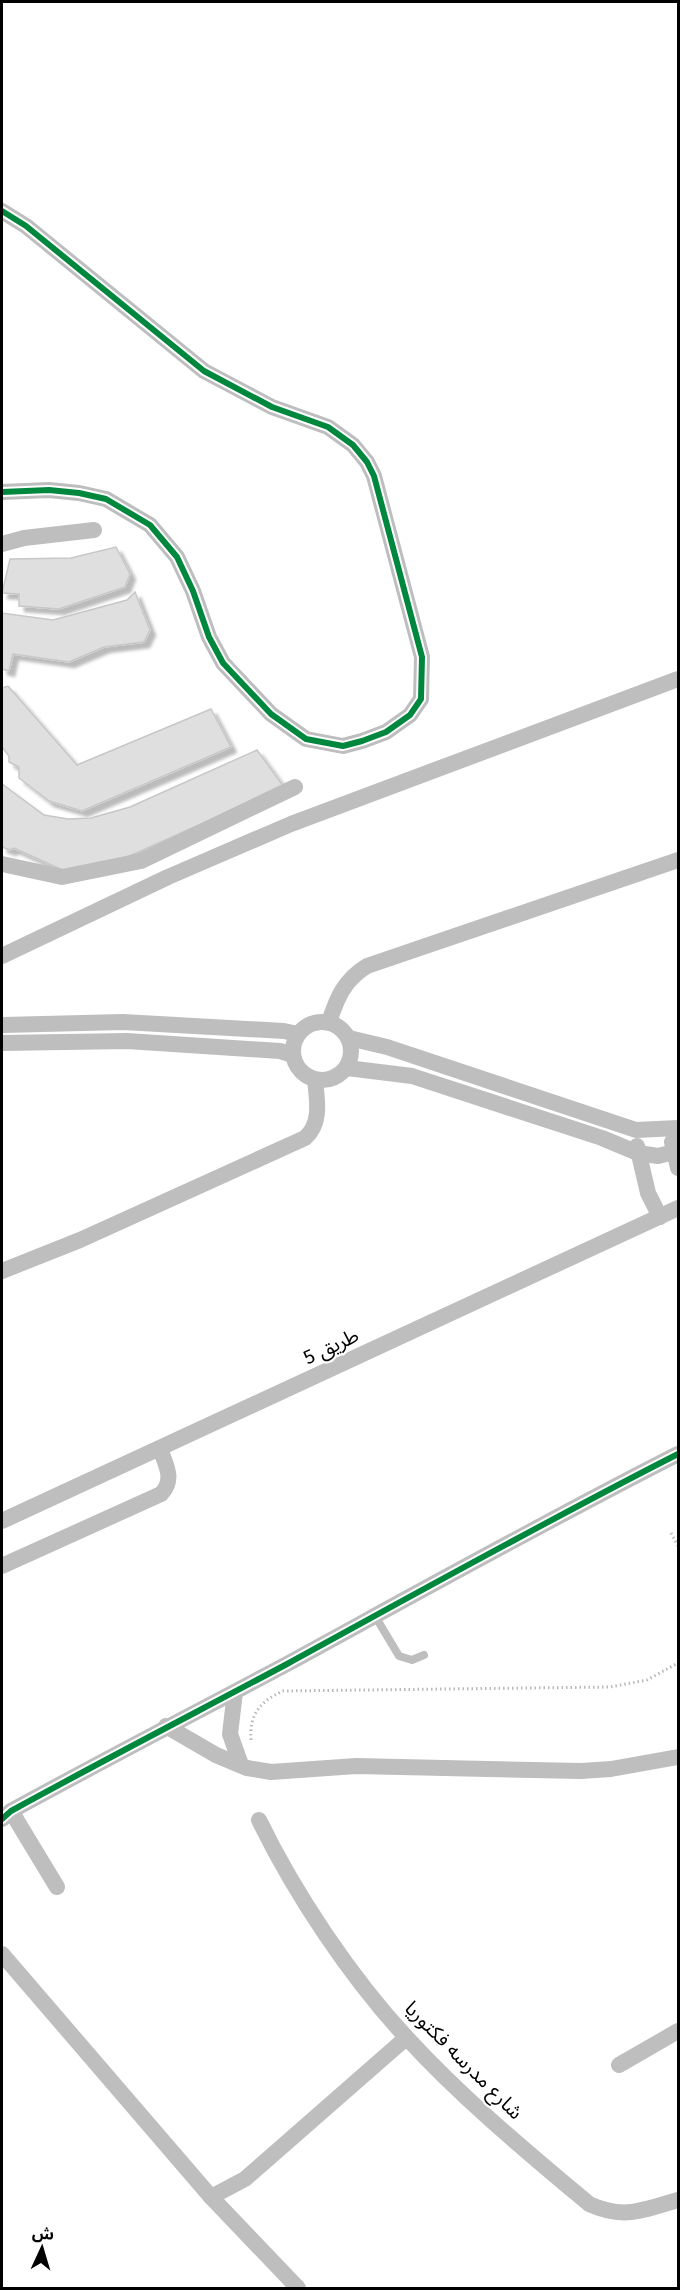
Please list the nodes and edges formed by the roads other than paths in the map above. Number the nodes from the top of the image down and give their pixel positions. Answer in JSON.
{"nodes":[{"id":1,"x":2,"y":211,"type":"edge"},
{"id":2,"x":2,"y":492,"type":"edge"},
{"id":3,"x":94,"y":530,"type":"dead end"},
{"id":4,"x":2,"y":544,"type":"edge"},
{"id":5,"x":678,"y":679,"type":"edge"},
{"id":6,"x":295,"y":786,"type":"dead end"},
{"id":7,"x":678,"y":860,"type":"edge"},
{"id":8,"x":2,"y":864,"type":"edge"},
{"id":9,"x":2,"y":956,"type":"edge"},
{"id":10,"x":329,"y":1022,"type":"junction"},
{"id":11,"x":2,"y":1025,"type":"edge"},
{"id":12,"x":298,"y":1034,"type":"junction"},
{"id":13,"x":349,"y":1038,"type":"junction"},
{"id":14,"x":2,"y":1043,"type":"edge"},
{"id":15,"x":293,"y":1055,"type":"junction"},
{"id":16,"x":346,"y":1068,"type":"junction"},
{"id":17,"x":315,"y":1080,"type":"junction"},
{"id":18,"x":674,"y":1129,"type":"edge"},
{"id":19,"x":636,"y":1130,"type":"junction"},
{"id":20,"x":638,"y":1153,"type":"junction"},
{"id":21,"x":676,"y":1157,"type":"edge"},
{"id":22,"x":678,"y":1208,"type":"edge"},
{"id":23,"x":660,"y":1217,"type":"junction"},
{"id":24,"x":2,"y":1271,"type":"edge"},
{"id":25,"x":160,"y":1449,"type":"junction"},
{"id":26,"x":678,"y":1454,"type":"edge"},
{"id":27,"x":2,"y":1521,"type":"edge"},
{"id":28,"x":2,"y":1566,"type":"edge"},
{"id":29,"x":375,"y":1616,"type":"junction"},
{"id":30,"x":424,"y":1655,"type":"dead end"},
{"id":31,"x":235,"y":1692,"type":"junction"},
{"id":32,"x":166,"y":1726,"type":"junction"},
{"id":33,"x":678,"y":1757,"type":"edge"},
{"id":34,"x":247,"y":1767,"type":"junction"},
{"id":35,"x":6,"y":1815,"type":"edge"},
{"id":36,"x":259,"y":1820,"type":"dead end"},
{"id":37,"x":57,"y":1887,"type":"dead end"},
{"id":38,"x":2,"y":1954,"type":"edge"},
{"id":39,"x":678,"y":2031,"type":"edge"},
{"id":40,"x":406,"y":2038,"type":"junction"},
{"id":41,"x":619,"y":2065,"type":"dead end"},
{"id":42,"x":211,"y":2197,"type":"junction"},
{"id":43,"x":678,"y":2199,"type":"edge"},
{"id":44,"x":298,"y":2289,"type":"edge"}],
"edges":[{"from":1,"to":2,"type":"street"},
{"from":3,"to":4,"type":"street"},
{"from":5,"to":9,"type":"street"},
{"from":6,"to":8,"type":"street"},
{"from":7,"to":10,"type":"street"},
{"from":10,"to":12,"type":"street"},
{"from":10,"to":13,"type":"street"},
{"from":11,"to":12,"type":"street"},
{"from":12,"to":15,"type":"street"},
{"from":13,"to":16,"type":"street"},
{"from":13,"to":19,"type":"street"},
{"from":14,"to":15,"type":"street"},
{"from":15,"to":17,"type":"street"},
{"from":16,"to":17,"type":"street"},
{"from":16,"to":20,"type":"street"},
{"from":17,"to":24,"type":"street"},
{"from":18,"to":19,"type":"street"},
{"from":18,"to":21,"type":"street"},
{"from":19,"to":20,"type":"street"},
{"from":20,"to":21,"type":"street"},
{"from":20,"to":23,"type":"street"},
{"from":22,"to":23,"type":"street","name":"طريق 5"},
{"from":23,"to":25,"type":"street","name":"طريق 5"},
{"from":25,"to":27,"type":"street","name":"طريق 5"},
{"from":25,"to":28,"type":"street"},
{"from":26,"to":29,"type":"street"},
{"from":29,"to":30,"type":"lane"},
{"from":29,"to":31,"type":"street"},
{"from":31,"to":32,"type":"street"},
{"from":31,"to":34,"type":"street"},
{"from":32,"to":34,"type":"street"},
{"from":32,"to":35,"type":"street"},
{"from":33,"to":34,"type":"street"},
{"from":35,"to":37,"type":"street"},
{"from":36,"to":40,"type":"street","name":"شارع مدرسه فكتوريا"},
{"from":38,"to":42,"type":"street"},
{"from":39,"to":41,"type":"street"},
{"from":40,"to":42,"type":"street"},
{"from":40,"to":43,"type":"street","name":"شارع مدرسه فكتوريا"},
{"from":42,"to":44,"type":"street"}]}
